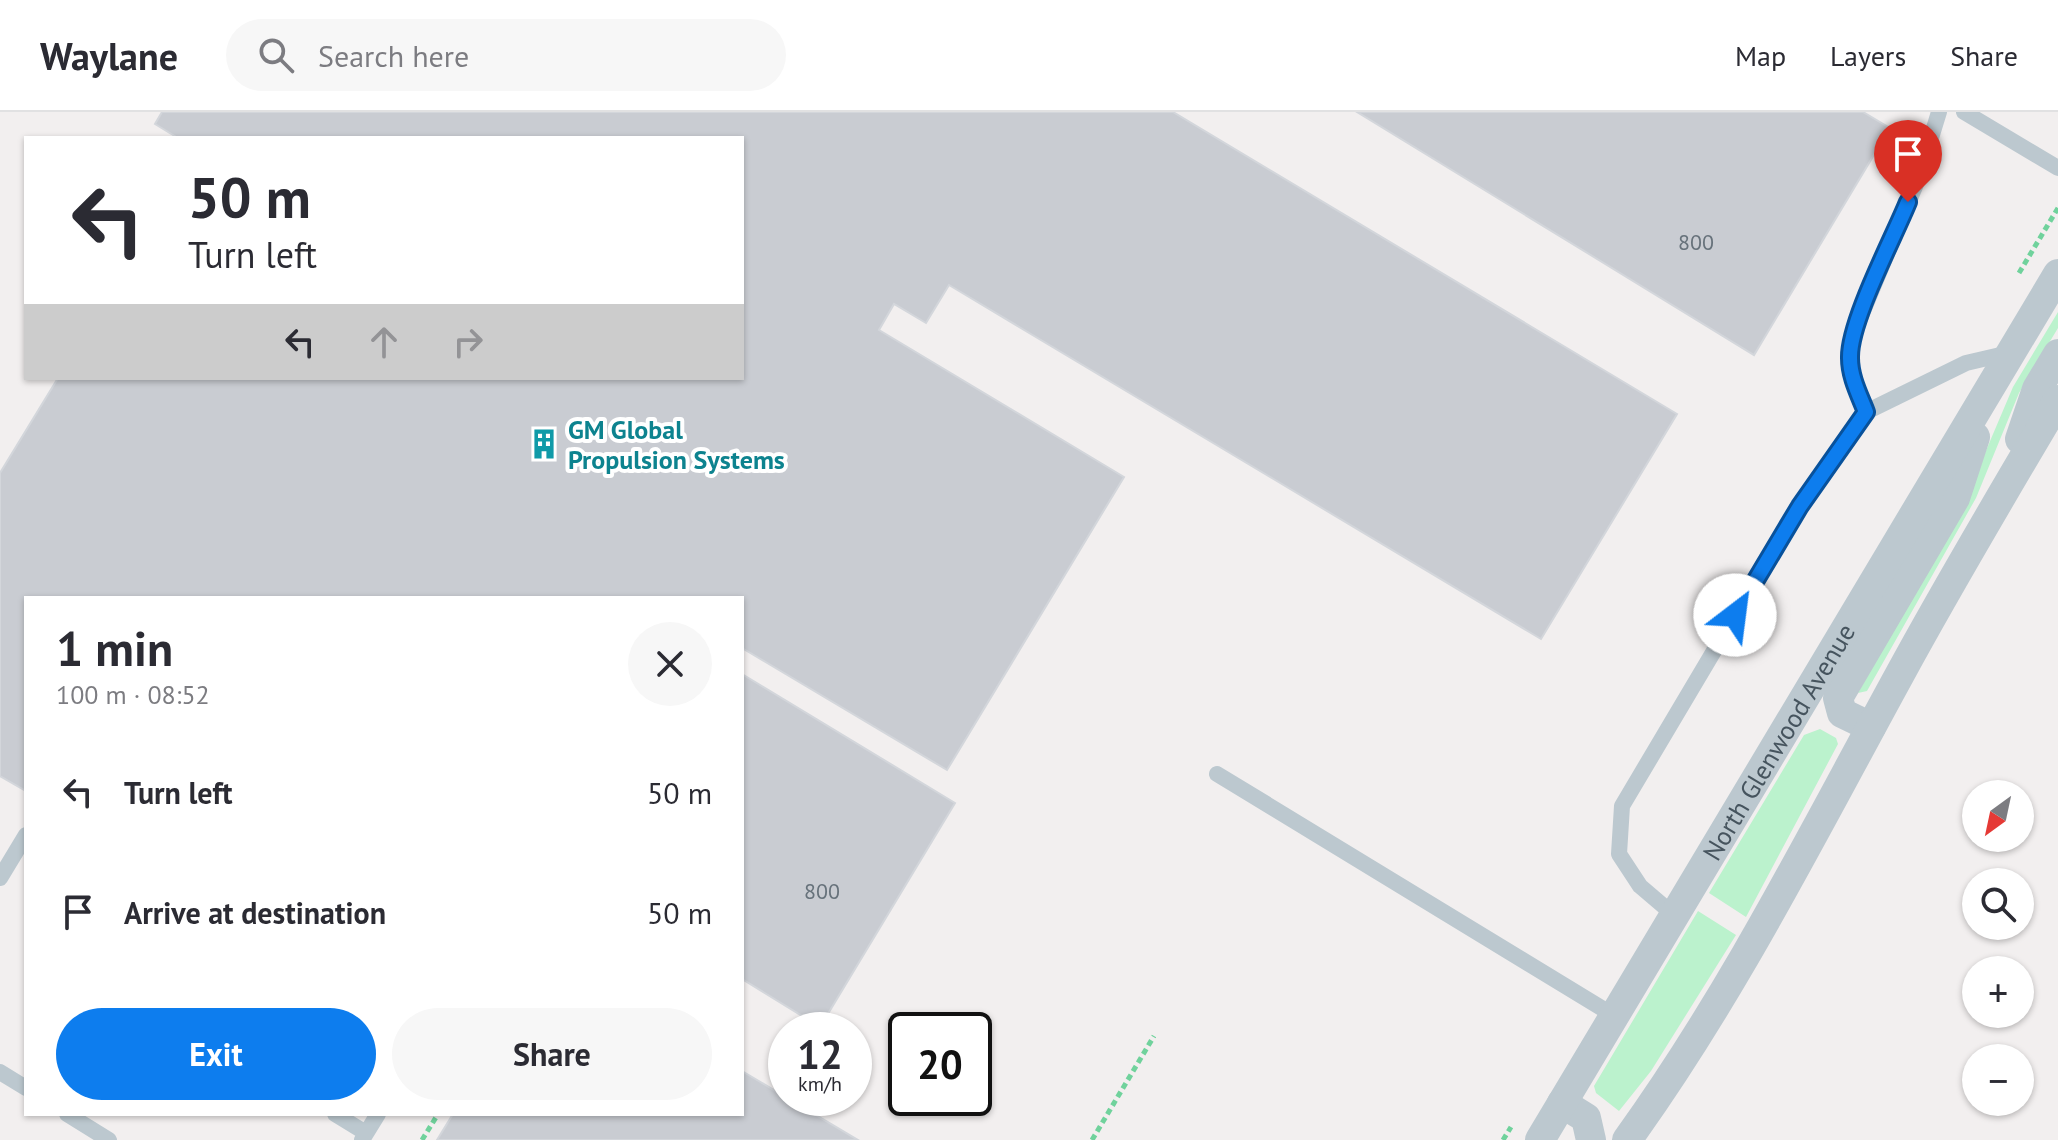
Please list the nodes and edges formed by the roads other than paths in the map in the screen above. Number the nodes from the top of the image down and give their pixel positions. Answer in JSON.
{"nodes":[{"id":1,"x":1939,"y":112,"type":"edge"},
{"id":2,"x":1964,"y":112,"type":"edge"},
{"id":3,"x":2058,"y":168,"type":"edge"},
{"id":4,"x":2058,"y":274,"type":"edge"},
{"id":5,"x":2011,"y":352,"type":"junction"},
{"id":6,"x":2058,"y":354,"type":"edge"},
{"id":7,"x":1993,"y":382,"type":"junction"},
{"id":8,"x":2058,"y":400,"type":"edge"},
{"id":9,"x":1866,"y":412,"type":"junction"},
{"id":10,"x":2000,"y":498,"type":"junction"},
{"id":11,"x":1871,"y":727,"type":"junction"},
{"id":12,"x":1217,"y":774,"type":"dead end"},
{"id":13,"x":24,"y":838,"type":"edge"},
{"id":14,"x":0,"y":878,"type":"edge"},
{"id":15,"x":1674,"y":915,"type":"junction"},
{"id":16,"x":1613,"y":1015,"type":"junction"},
{"id":17,"x":0,"y":1072,"type":"edge"},
{"id":18,"x":24,"y":1087,"type":"edge"},
{"id":19,"x":1562,"y":1103,"type":"junction"},
{"id":20,"x":70,"y":1116,"type":"edge"},
{"id":21,"x":338,"y":1116,"type":"edge"},
{"id":22,"x":377,"y":1116,"type":"edge"},
{"id":23,"x":364,"y":1136,"type":"edge"},
{"id":24,"x":109,"y":1140,"type":"edge"},
{"id":25,"x":1540,"y":1140,"type":"edge"},
{"id":26,"x":1591,"y":1140,"type":"edge"},
{"id":27,"x":1627,"y":1140,"type":"edge"}],
"edges":[{"from":1,"to":9,"type":"lane"},
{"from":2,"to":3,"type":"lane"},
{"from":4,"to":5,"type":"street","name":"North Glenwood Avenue"},
{"from":5,"to":7,"type":"street","name":"North Glenwood Avenue"},
{"from":5,"to":9,"type":"lane"},
{"from":6,"to":10,"type":"street"},
{"from":7,"to":11,"type":"street","name":"North Glenwood Avenue"},
{"from":7,"to":15,"type":"street","name":"North Glenwood Avenue"},
{"from":8,"to":10,"type":"street"},
{"from":9,"to":15,"type":"lane"},
{"from":10,"to":11,"type":"street"},
{"from":11,"to":27,"type":"street"},
{"from":12,"to":16,"type":"lane"},
{"from":13,"to":14,"type":"lane"},
{"from":15,"to":16,"type":"street","name":"North Glenwood Avenue"},
{"from":16,"to":19,"type":"street","name":"North Glenwood Avenue"},
{"from":17,"to":18,"type":"lane"},
{"from":19,"to":25,"type":"street","name":"North Glenwood Avenue"},
{"from":19,"to":26,"type":"street"},
{"from":20,"to":24,"type":"lane"},
{"from":21,"to":23,"type":"lane"},
{"from":22,"to":23,"type":"lane"}]}
